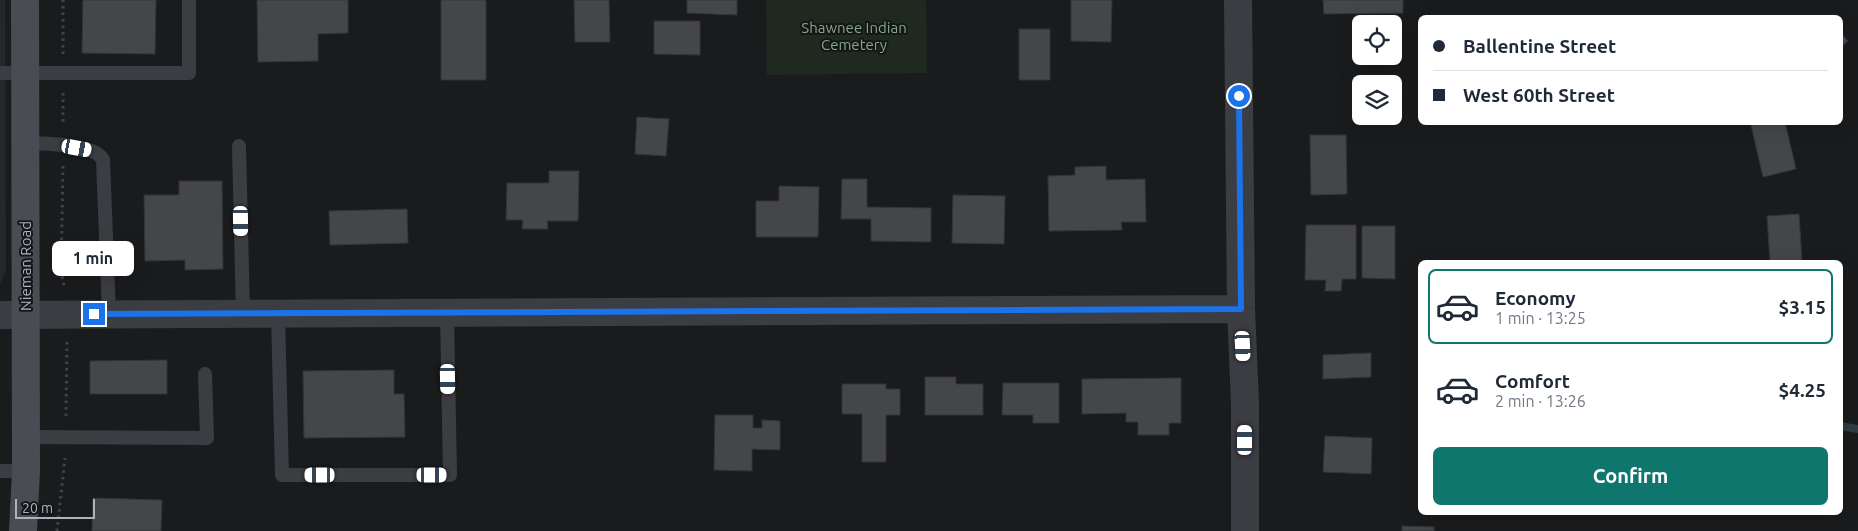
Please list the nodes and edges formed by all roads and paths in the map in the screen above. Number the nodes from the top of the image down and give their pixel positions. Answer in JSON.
{"nodes":[{"id":1,"x":25,"y":0,"type":"edge"},
{"id":2,"x":189,"y":0,"type":"edge"},
{"id":3,"x":1238,"y":0,"type":"edge"},
{"id":4,"x":13,"y":73,"type":"edge"},
{"id":5,"x":26,"y":143,"type":"junction"},
{"id":6,"x":239,"y":146,"type":"dead end"},
{"id":7,"x":1241,"y":309,"type":"junction"},
{"id":8,"x":447,"y":313,"type":"junction"},
{"id":9,"x":109,"y":314,"type":"junction"},
{"id":10,"x":243,"y":314,"type":"junction"},
{"id":11,"x":278,"y":314,"type":"junction"},
{"id":12,"x":13,"y":315,"type":"edge"},
{"id":13,"x":205,"y":374,"type":"dead end"},
{"id":14,"x":26,"y":437,"type":"junction"},
{"id":15,"x":13,"y":471,"type":"edge"},
{"id":16,"x":59,"y":510,"type":"dead end"},
{"id":17,"x":23,"y":531,"type":"edge"},
{"id":18,"x":58,"y":531,"type":"edge"},
{"id":19,"x":1245,"y":531,"type":"edge"}],
"edges":[{"from":1,"to":4,"type":"main road","name":"Nieman Road"},
{"from":2,"to":4,"type":"lane"},
{"from":3,"to":7,"type":"street"},
{"from":4,"to":5,"type":"main road","name":"Nieman Road"},
{"from":5,"to":9,"type":"lane"},
{"from":5,"to":12,"type":"main road","name":"Nieman Road"},
{"from":6,"to":10,"type":"lane"},
{"from":7,"to":8,"type":"street"},
{"from":7,"to":19,"type":"street"},
{"from":8,"to":11,"type":"street"},
{"from":8,"to":11,"type":"lane"},
{"from":9,"to":10,"type":"street"},
{"from":9,"to":12,"type":"street"},
{"from":10,"to":11,"type":"street"},
{"from":12,"to":14,"type":"main road","name":"Nieman Road"},
{"from":13,"to":14,"type":"lane"},
{"from":14,"to":15,"type":"main road","name":"Nieman Road"},
{"from":15,"to":17,"type":"main road","name":"Nieman Road"},
{"from":16,"to":18,"type":"path"}]}
